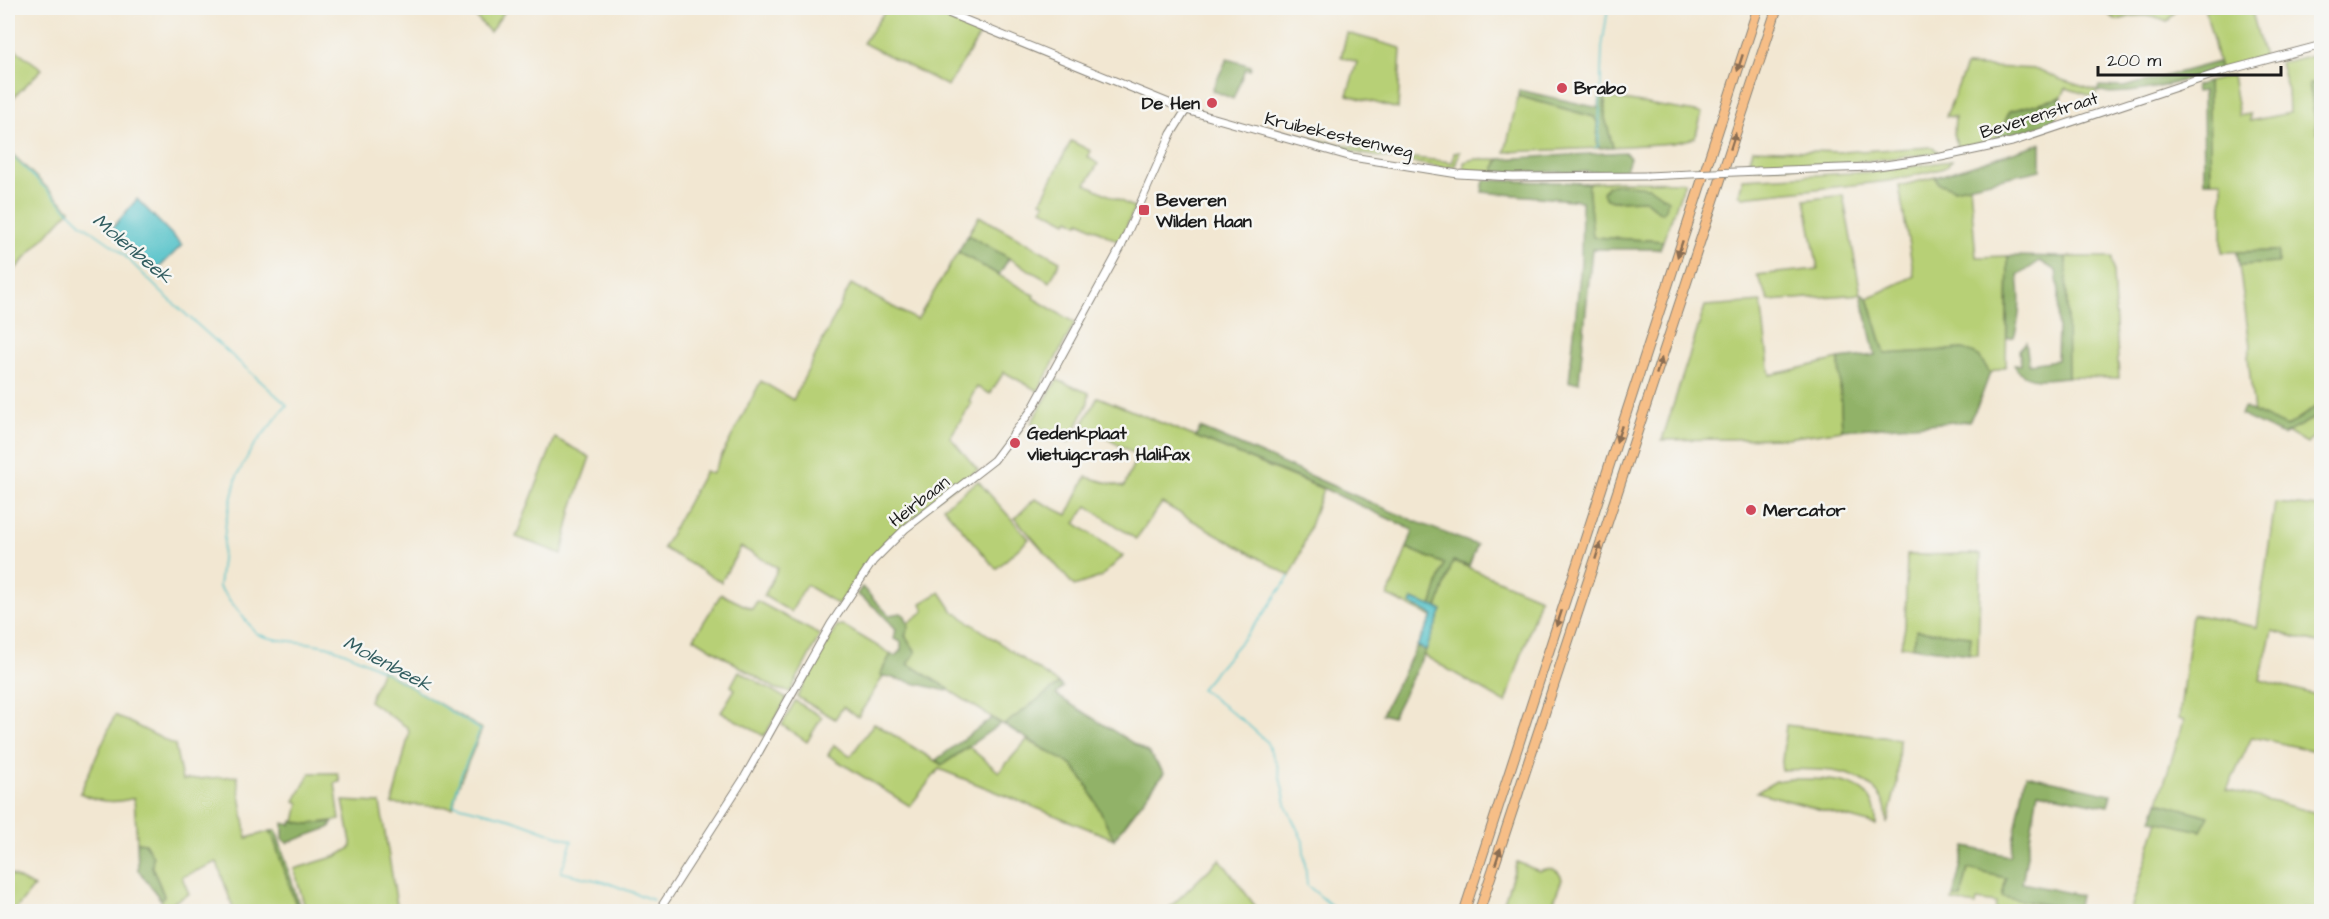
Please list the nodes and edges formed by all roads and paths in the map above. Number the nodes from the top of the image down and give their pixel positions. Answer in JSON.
{"nodes":[{"id":1,"x":936,"y":8,"type":"edge"},
{"id":2,"x":1758,"y":8,"type":"edge"},
{"id":3,"x":1777,"y":8,"type":"edge"},
{"id":4,"x":2322,"y":45,"type":"edge"},
{"id":5,"x":1186,"y":110,"type":"junction"},
{"id":6,"x":1758,"y":171,"type":"joint"},
{"id":7,"x":658,"y":912,"type":"edge"},
{"id":8,"x":1464,"y":912,"type":"edge"},
{"id":9,"x":1479,"y":912,"type":"edge"}],
"edges":[{"from":1,"to":5,"type":"street","name":"Kruibekesteenweg"},
{"from":2,"to":8,"type":"highway","one_way":true},
{"from":9,"to":3,"type":"highway","one_way":true},
{"from":4,"to":6,"type":"street","name":"Beverenstraat"},
{"from":5,"to":6,"type":"street","name":"Kruibekesteenweg","bridge":true},
{"from":5,"to":7,"type":"street","name":"Heirbaan"}]}
